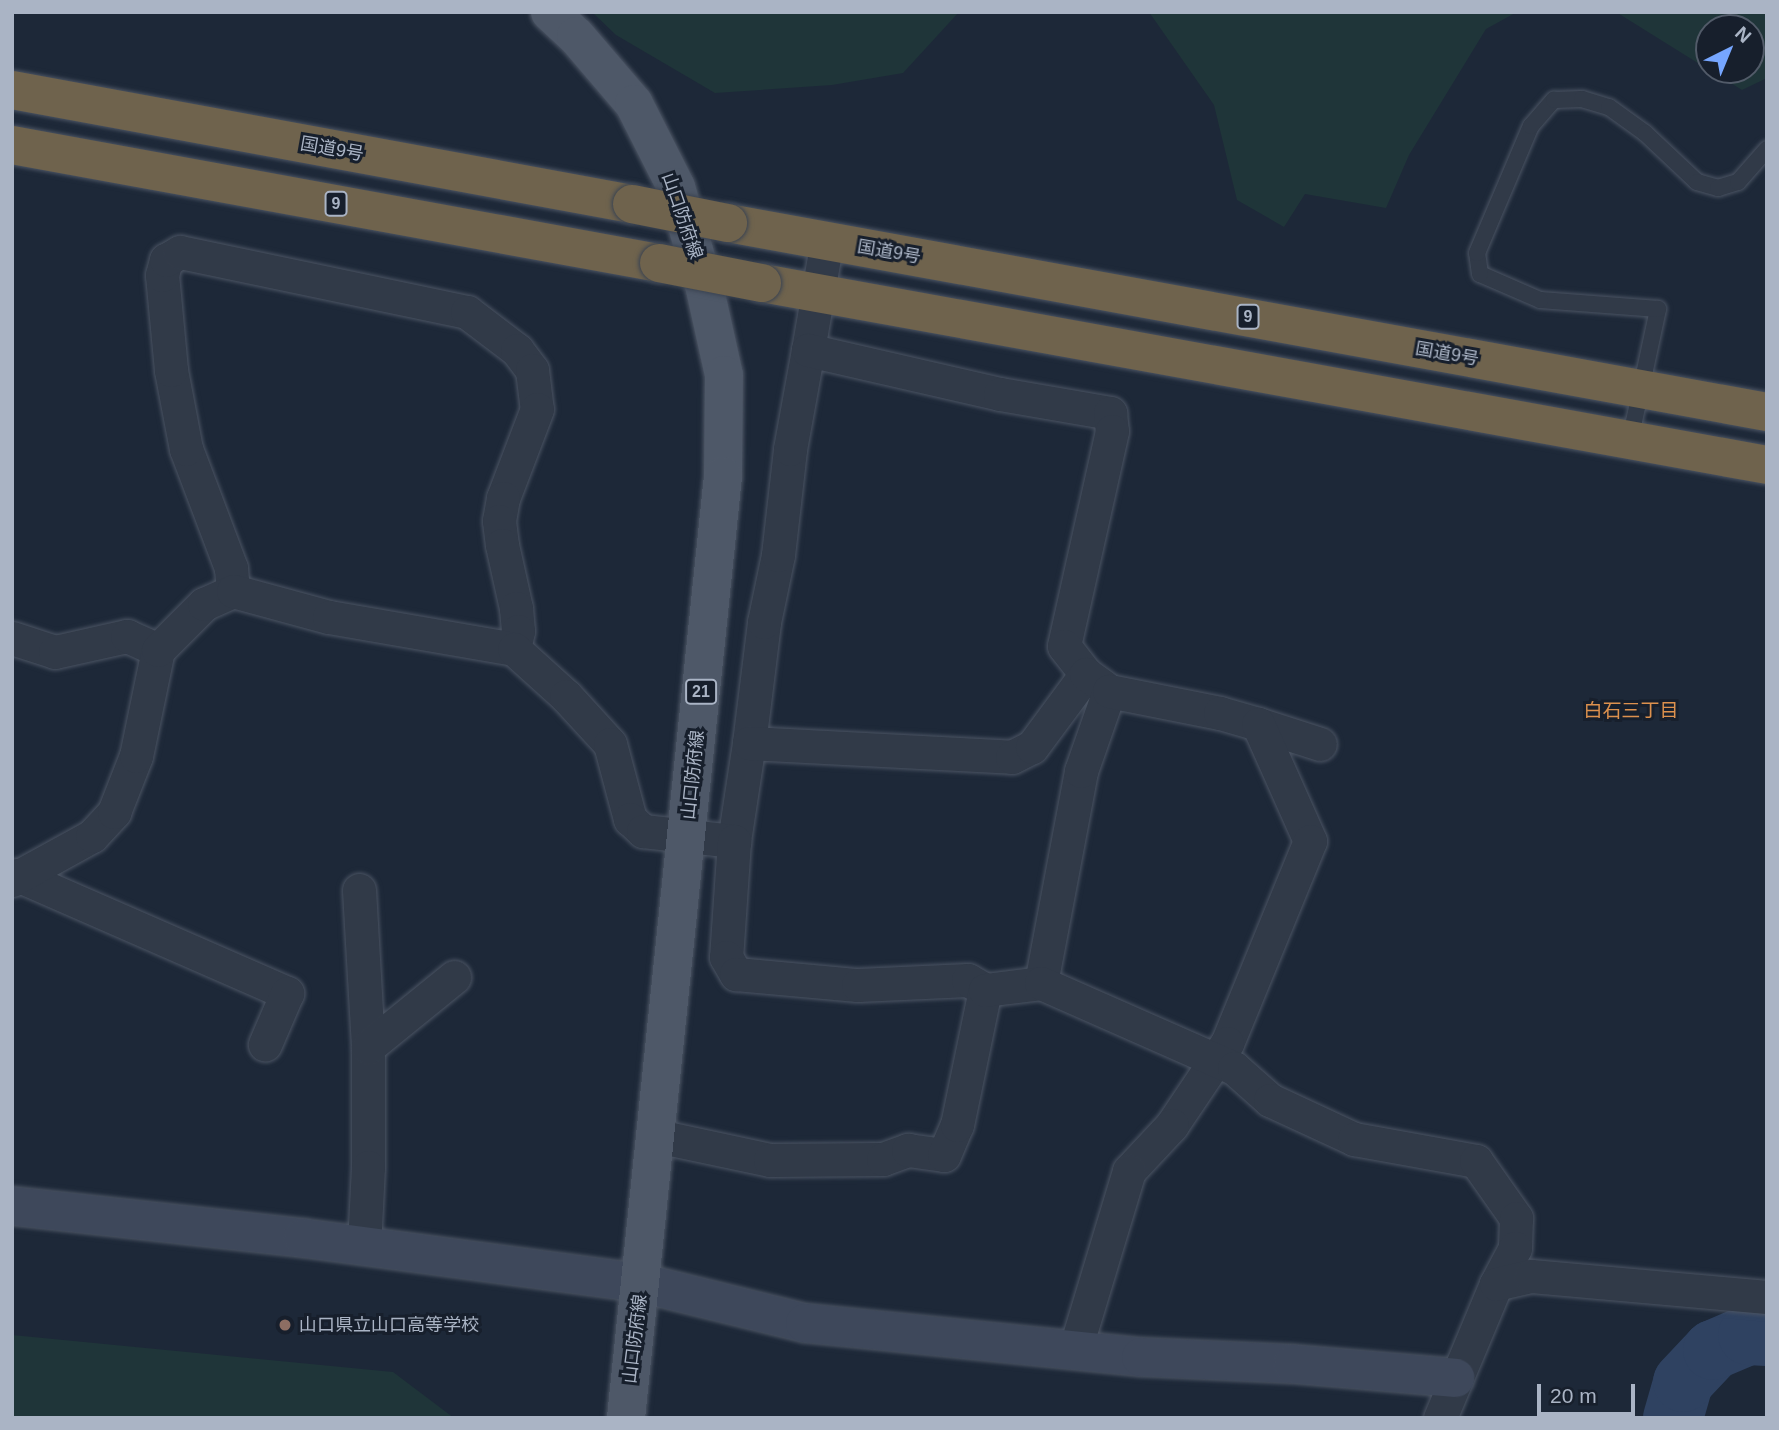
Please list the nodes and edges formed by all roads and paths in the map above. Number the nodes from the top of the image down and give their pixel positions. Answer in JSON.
{"nodes":[{"id":1,"x":550,"y":12,"type":"edge"},
{"id":2,"x":12,"y":90,"type":"edge"},
{"id":3,"x":12,"y":145,"type":"edge"},
{"id":4,"x":1767,"y":149,"type":"edge"},
{"id":5,"x":827,"y":240,"type":"junction"},
{"id":6,"x":816,"y":293,"type":"junction"},
{"id":7,"x":808,"y":350,"type":"junction"},
{"id":8,"x":1638,"y":389,"type":"junction"},
{"id":9,"x":1767,"y":412,"type":"edge"},
{"id":10,"x":1630,"y":440,"type":"junction"},
{"id":11,"x":1767,"y":465,"type":"edge"},
{"id":12,"x":233,"y":591,"type":"junction"},
{"id":13,"x":12,"y":638,"type":"edge"},
{"id":14,"x":514,"y":649,"type":"junction"},
{"id":15,"x":159,"y":650,"type":"junction"},
{"id":16,"x":1097,"y":682,"type":"junction"},
{"id":17,"x":1258,"y":724,"type":"junction"},
{"id":18,"x":749,"y":743,"type":"junction"},
{"id":19,"x":1320,"y":744,"type":"dead end"},
{"id":20,"x":687,"y":837,"type":"junction"},
{"id":21,"x":734,"y":841,"type":"junction"},
{"id":22,"x":14,"y":878,"type":"edge"},
{"id":23,"x":359,"y":890,"type":"dead end"},
{"id":24,"x":454,"y":977,"type":"dead end"},
{"id":25,"x":1041,"y":983,"type":"junction"},
{"id":26,"x":985,"y":990,"type":"junction"},
{"id":27,"x":265,"y":1044,"type":"dead end"},
{"id":28,"x":368,"y":1047,"type":"junction"},
{"id":29,"x":1216,"y":1060,"type":"junction"},
{"id":30,"x":657,"y":1136,"type":"junction"},
{"id":31,"x":12,"y":1206,"type":"edge"},
{"id":32,"x":363,"y":1246,"type":"junction"},
{"id":33,"x":642,"y":1283,"type":"junction"},
{"id":34,"x":1496,"y":1284,"type":"junction"},
{"id":35,"x":1767,"y":1297,"type":"edge"},
{"id":36,"x":1075,"y":1350,"type":"junction"},
{"id":37,"x":1455,"y":1378,"type":"junction"},
{"id":38,"x":626,"y":1418,"type":"edge"},
{"id":39,"x":1440,"y":1418,"type":"edge"}],
"edges":[{"from":1,"to":20,"type":"main road","name":"山口防府線","number":"21"},
{"from":2,"to":5,"type":"highway","name":"国道9号","number":"9","bridge":true},
{"from":3,"to":6,"type":"highway","number":"9","bridge":true},
{"from":4,"to":8,"type":"lane"},
{"from":5,"to":6,"type":"street"},
{"from":5,"to":8,"type":"highway","name":"国道9号","number":"9"},
{"from":6,"to":7,"type":"street"},
{"from":6,"to":10,"type":"highway","number":"9"},
{"from":7,"to":16,"type":"street"},
{"from":7,"to":18,"type":"street"},
{"from":8,"to":9,"type":"highway","name":"国道9号","number":"9"},
{"from":8,"to":10,"type":"lane"},
{"from":10,"to":11,"type":"highway","number":"9"},
{"from":12,"to":14,"type":"street"},
{"from":12,"to":14,"type":"street"},
{"from":12,"to":15,"type":"street"},
{"from":13,"to":15,"type":"street"},
{"from":14,"to":20,"type":"street"},
{"from":15,"to":22,"type":"street"},
{"from":16,"to":17,"type":"street"},
{"from":16,"to":18,"type":"street"},
{"from":16,"to":25,"type":"street"},
{"from":17,"to":19,"type":"street"},
{"from":17,"to":29,"type":"street"},
{"from":18,"to":21,"type":"street"},
{"from":20,"to":21,"type":"street"},
{"from":20,"to":30,"type":"main road","name":"山口防府線","number":"21"},
{"from":21,"to":26,"type":"street"},
{"from":22,"to":27,"type":"street"},
{"from":23,"to":28,"type":"street"},
{"from":24,"to":28,"type":"street"},
{"from":25,"to":26,"type":"street"},
{"from":25,"to":29,"type":"street"},
{"from":26,"to":30,"type":"street"},
{"from":28,"to":32,"type":"street"},
{"from":29,"to":34,"type":"street"},
{"from":29,"to":36,"type":"street"},
{"from":30,"to":33,"type":"main road","name":"山口防府線","number":"21"},
{"from":31,"to":32,"type":"street"},
{"from":32,"to":33,"type":"street"},
{"from":33,"to":36,"type":"street"},
{"from":33,"to":38,"type":"main road","name":"山口防府線","number":"21"},
{"from":34,"to":35,"type":"street"},
{"from":34,"to":37,"type":"street"},
{"from":36,"to":37,"type":"street"},
{"from":37,"to":39,"type":"street"}]}
